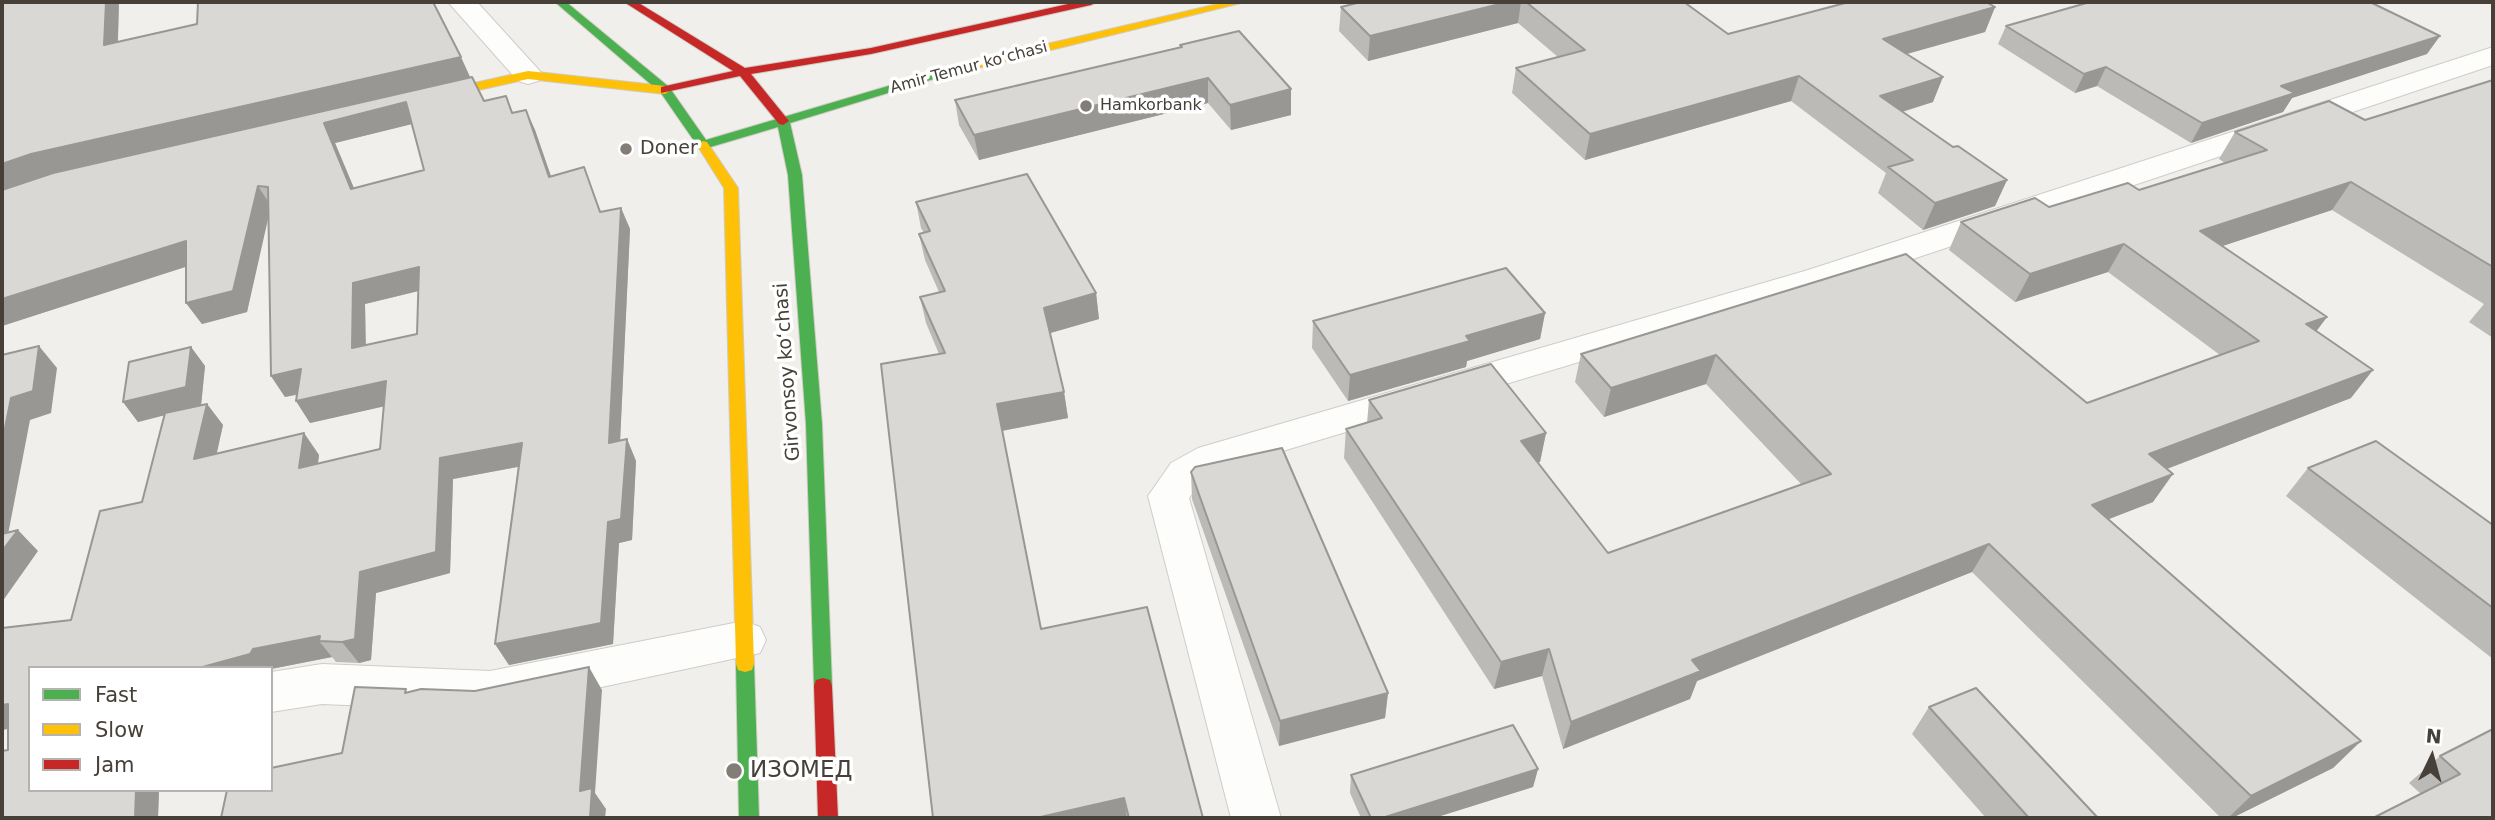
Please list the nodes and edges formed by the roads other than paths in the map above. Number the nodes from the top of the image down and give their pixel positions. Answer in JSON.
{"nodes":[{"id":1,"x":462,"y":2,"type":"edge"},
{"id":2,"x":560,"y":2,"type":"edge"},
{"id":3,"x":630,"y":2,"type":"edge"},
{"id":4,"x":1091,"y":2,"type":"edge"},
{"id":5,"x":1239,"y":2,"type":"edge"},
{"id":6,"x":2493,"y":56,"type":"edge"},
{"id":7,"x":743,"y":72,"type":"junction"},
{"id":8,"x":528,"y":75,"type":"junction"},
{"id":9,"x":665,"y":90,"type":"junction"},
{"id":10,"x":409,"y":102,"type":"edge"},
{"id":11,"x":783,"y":121,"type":"junction"},
{"id":12,"x":703,"y":145,"type":"junction"},
{"id":13,"x":744,"y":640,"type":"junction"},
{"id":14,"x":273,"y":692,"type":"edge"},
{"id":15,"x":749,"y":818,"type":"edge"},
{"id":16,"x":828,"y":818,"type":"edge"},
{"id":17,"x":1256,"y":818,"type":"edge"}],
"edges":[{"from":1,"to":8,"type":"street"},
{"from":2,"to":9,"type":"main road"},
{"from":3,"to":7,"type":"main road","name":"Girvonsoy koʻchasi"},
{"from":4,"to":7,"type":"main road","name":"Amir Temur koʻchasi"},
{"from":5,"to":11,"type":"main road","name":"Amir Temur koʻchasi"},
{"from":6,"to":17,"type":"street"},
{"from":7,"to":9,"type":"main road","name":"Amir Temur koʻchasi"},
{"from":7,"to":11,"type":"main road","name":"Girvonsoy koʻchasi"},
{"from":8,"to":9,"type":"main road","name":"Amir Temur koʻchasi"},
{"from":8,"to":10,"type":"main road","name":"Amir Temur koʻchasi"},
{"from":9,"to":12,"type":"main road"},
{"from":11,"to":12,"type":"main road","name":"Amir Temur koʻchasi"},
{"from":11,"to":16,"type":"main road","name":"Girvonsoy koʻchasi"},
{"from":12,"to":13,"type":"main road"},
{"from":13,"to":14,"type":"street"},
{"from":13,"to":15,"type":"main road"}]}
